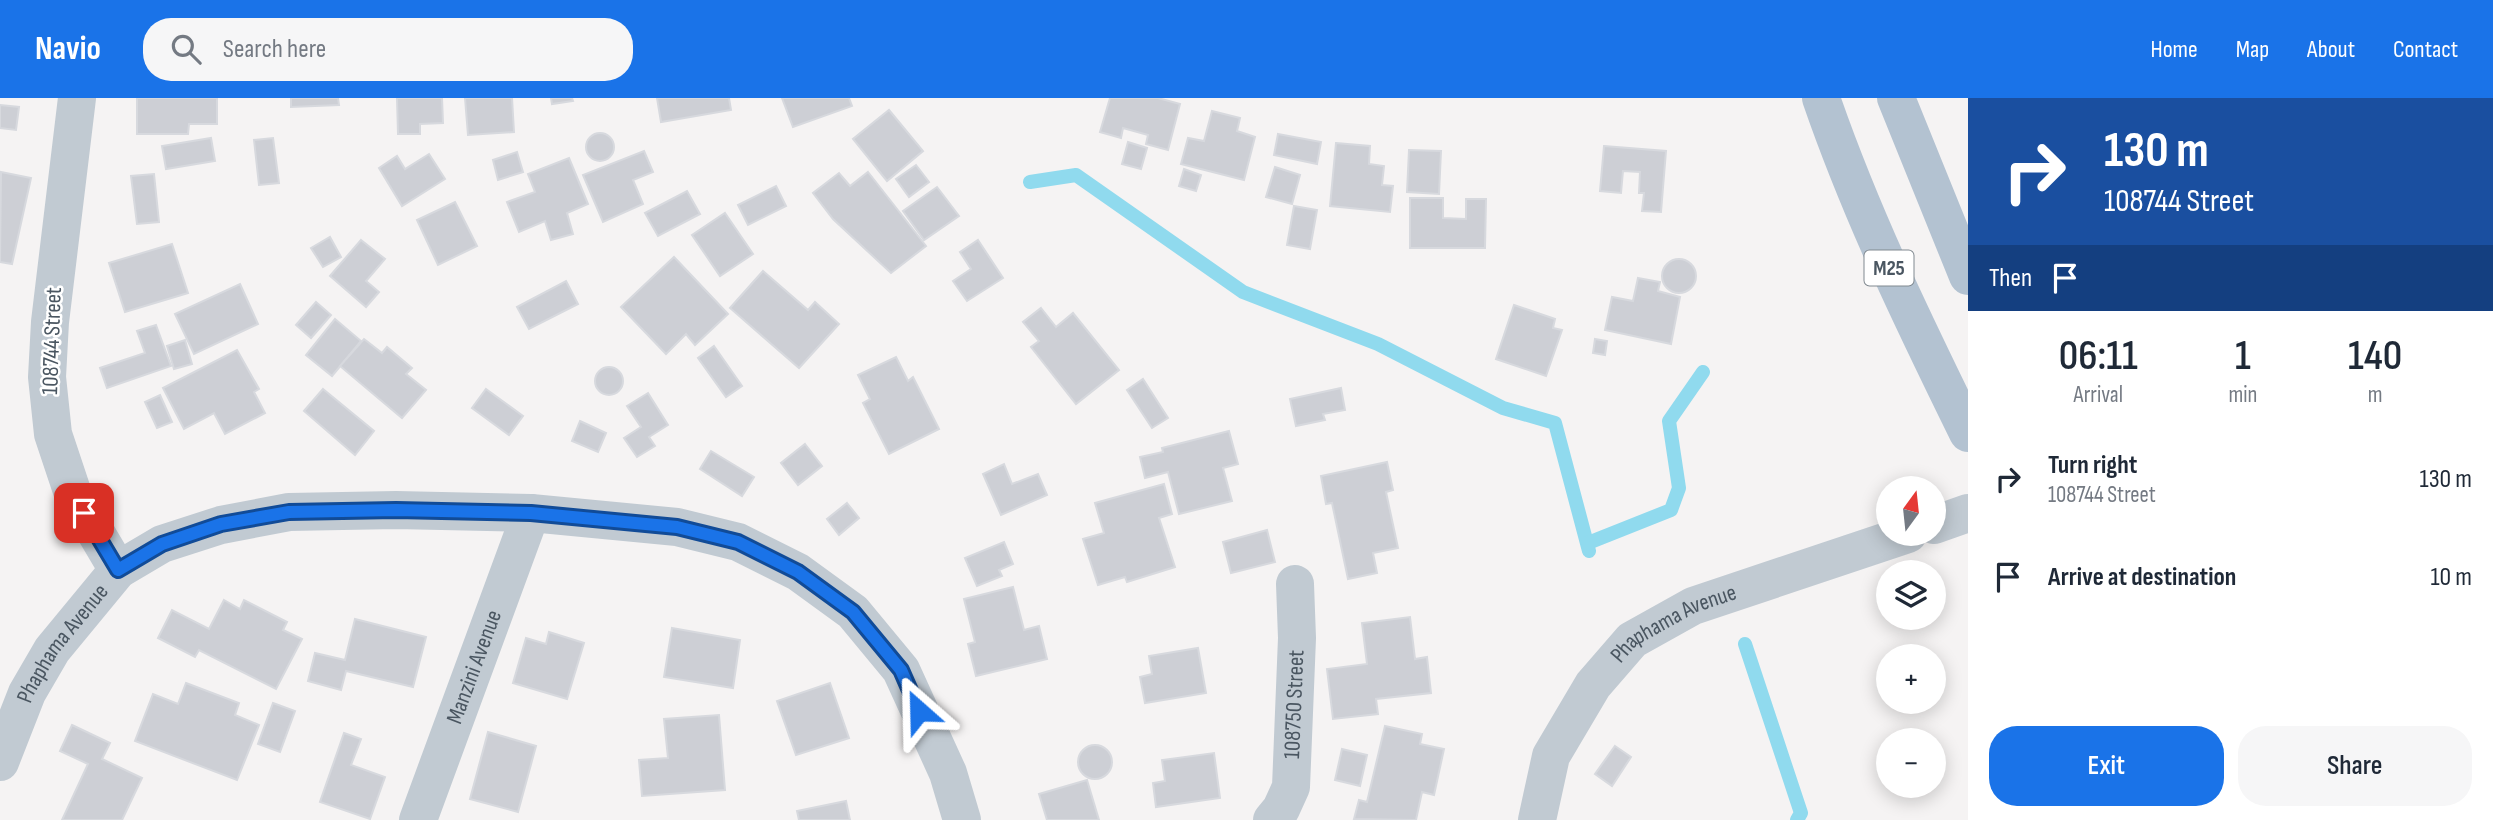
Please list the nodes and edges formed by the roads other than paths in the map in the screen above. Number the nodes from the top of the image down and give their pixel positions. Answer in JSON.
{"nodes":[{"id":1,"x":77,"y":98,"type":"edge"},
{"id":2,"x":1821,"y":98,"type":"edge"},
{"id":3,"x":1896,"y":98,"type":"edge"},
{"id":4,"x":1968,"y":276,"type":"edge"},
{"id":5,"x":1968,"y":433,"type":"edge"},
{"id":6,"x":531,"y":513,"type":"junction"},
{"id":7,"x":1968,"y":513,"type":"edge"},
{"id":8,"x":1946,"y":521,"type":"edge"},
{"id":9,"x":1876,"y":545,"type":"edge"},
{"id":10,"x":118,"y":570,"type":"junction"},
{"id":11,"x":1296,"y":584,"type":"dead end"},
{"id":12,"x":0,"y":762,"type":"edge"},
{"id":13,"x":418,"y":820,"type":"edge"},
{"id":14,"x":962,"y":820,"type":"edge"},
{"id":15,"x":1272,"y":820,"type":"edge"},
{"id":16,"x":1536,"y":820,"type":"edge"}],
"edges":[{"from":1,"to":10,"type":"street","name":"108744 Street"},
{"from":2,"to":5,"type":"main road","number":"M25"},
{"from":3,"to":4,"type":"main road"},
{"from":6,"to":10,"type":"street","name":"Phaphama Avenue"},
{"from":6,"to":13,"type":"street","name":"Manzini Avenue"},
{"from":6,"to":14,"type":"street","name":"Phaphama Avenue"},
{"from":7,"to":8,"type":"street"},
{"from":9,"to":16,"type":"street","name":"Phaphama Avenue"},
{"from":10,"to":12,"type":"street","name":"Phaphama Avenue"},
{"from":11,"to":15,"type":"street","name":"108750 Street"}]}
